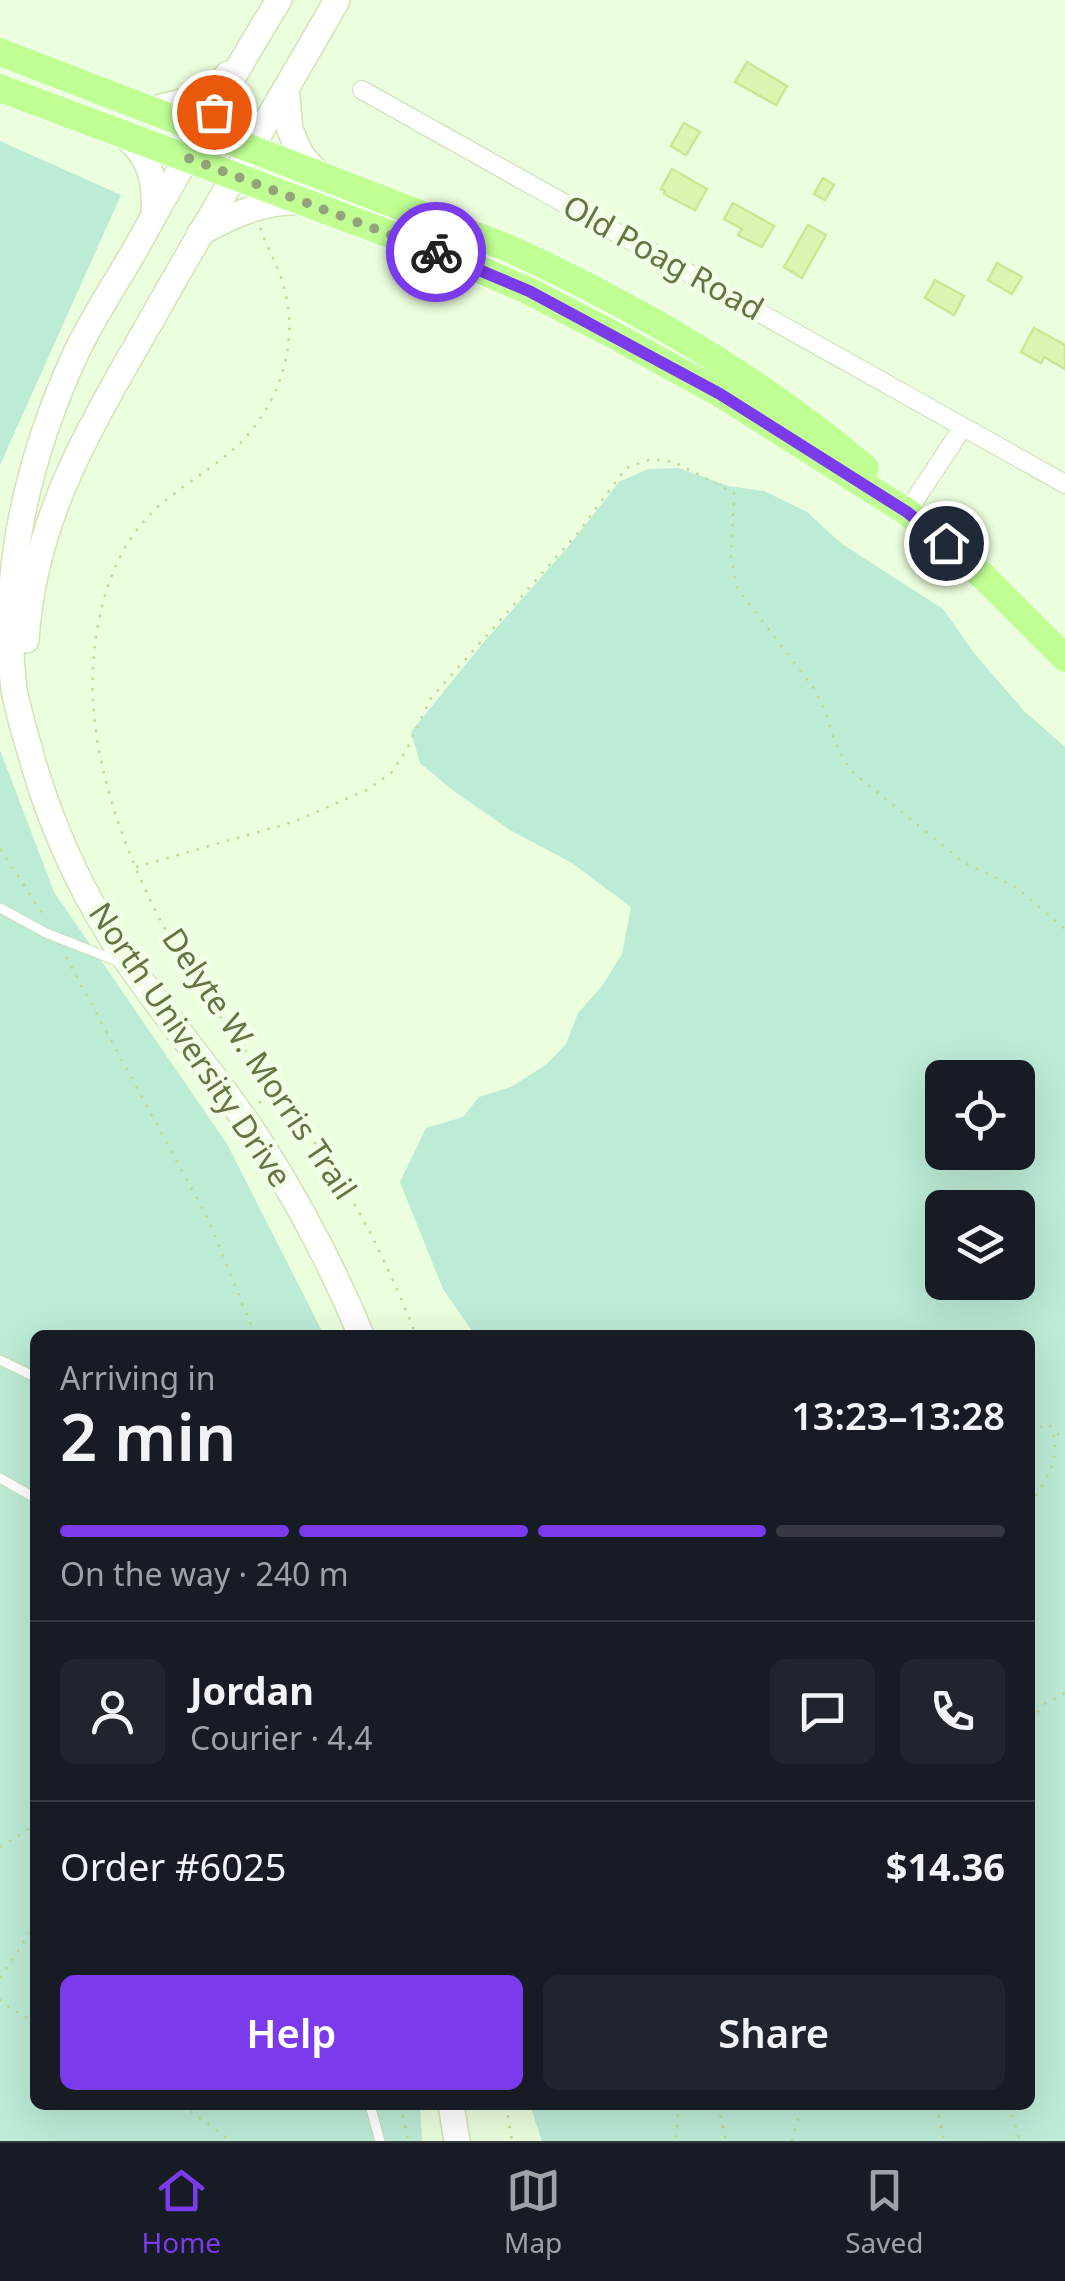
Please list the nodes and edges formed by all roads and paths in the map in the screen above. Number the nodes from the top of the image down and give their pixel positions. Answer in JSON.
{"nodes":[{"id":1,"x":279,"y":0,"type":"edge"},
{"id":2,"x":337,"y":0,"type":"edge"},
{"id":3,"x":249,"y":46,"type":"junction"},
{"id":4,"x":0,"y":52,"type":"edge"},
{"id":5,"x":0,"y":88,"type":"edge"},
{"id":6,"x":286,"y":90,"type":"junction"},
{"id":7,"x":362,"y":90,"type":"dead end"},
{"id":8,"x":149,"y":110,"type":"junction"},
{"id":9,"x":203,"y":131,"type":"junction"},
{"id":10,"x":126,"y":137,"type":"junction"},
{"id":11,"x":250,"y":149,"type":"junction"},
{"id":12,"x":188,"y":158,"type":"junction"},
{"id":13,"x":234,"y":176,"type":"junction"},
{"id":14,"x":321,"y":177,"type":"junction"},
{"id":15,"x":304,"y":202,"type":"junction"},
{"id":16,"x":253,"y":208,"type":"junction"},
{"id":17,"x":154,"y":215,"type":"junction"},
{"id":18,"x":200,"y":233,"type":"junction"},
{"id":19,"x":963,"y":427,"type":"junction"},
{"id":20,"x":1065,"y":484,"type":"edge"},
{"id":21,"x":907,"y":512,"type":"junction"},
{"id":22,"x":1065,"y":658,"type":"edge"},
{"id":23,"x":30,"y":750,"type":"junction"},
{"id":24,"x":0,"y":849,"type":"edge"},
{"id":25,"x":136,"y":867,"type":"junction"},
{"id":26,"x":0,"y":908,"type":"edge"},
{"id":27,"x":1065,"y":929,"type":"edge"},
{"id":28,"x":55,"y":936,"type":"junction"},
{"id":29,"x":132,"y":966,"type":"junction"},
{"id":30,"x":253,"y":1330,"type":"edge"},
{"id":31,"x":359,"y":1330,"type":"edge"},
{"id":32,"x":414,"y":1330,"type":"edge"},
{"id":33,"x":0,"y":1360,"type":"edge"},
{"id":34,"x":30,"y":1375,"type":"edge"},
{"id":35,"x":1035,"y":1428,"type":"edge"},
{"id":36,"x":1065,"y":1428,"type":"edge"},
{"id":37,"x":1056,"y":1436,"type":"junction"},
{"id":38,"x":0,"y":1478,"type":"edge"},
{"id":39,"x":30,"y":1495,"type":"edge"},
{"id":40,"x":1035,"y":1495,"type":"edge"},
{"id":41,"x":1065,"y":1693,"type":"edge"},
{"id":42,"x":1035,"y":1715,"type":"edge"},
{"id":43,"x":30,"y":1828,"type":"edge"},
{"id":44,"x":0,"y":1847,"type":"edge"},
{"id":45,"x":30,"y":1933,"type":"edge"},
{"id":46,"x":0,"y":1978,"type":"edge"},
{"id":47,"x":0,"y":1999,"type":"edge"},
{"id":48,"x":30,"y":2019,"type":"edge"},
{"id":49,"x":189,"y":2110,"type":"edge"},
{"id":50,"x":371,"y":2110,"type":"edge"},
{"id":51,"x":402,"y":2110,"type":"edge"},
{"id":52,"x":452,"y":2110,"type":"edge"},
{"id":53,"x":507,"y":2110,"type":"edge"},
{"id":54,"x":676,"y":2110,"type":"edge"},
{"id":55,"x":719,"y":2110,"type":"edge"},
{"id":56,"x":801,"y":2110,"type":"edge"},
{"id":57,"x":937,"y":2110,"type":"edge"},
{"id":58,"x":1011,"y":2110,"type":"edge"},
{"id":59,"x":230,"y":2141,"type":"edge"},
{"id":60,"x":380,"y":2141,"type":"edge"},
{"id":61,"x":408,"y":2141,"type":"edge"},
{"id":62,"x":457,"y":2141,"type":"edge"},
{"id":63,"x":512,"y":2141,"type":"edge"},
{"id":64,"x":676,"y":2141,"type":"edge"},
{"id":65,"x":726,"y":2141,"type":"edge"},
{"id":66,"x":792,"y":2141,"type":"edge"},
{"id":67,"x":944,"y":2141,"type":"edge"},
{"id":68,"x":1020,"y":2141,"type":"edge"}],
"edges":[{"from":1,"to":3,"type":"main road"},
{"from":2,"to":6,"type":"main road","name":"North University Drive"},
{"from":3,"to":8,"type":"main road"},
{"from":3,"to":9,"type":"main road","name":"North University Drive"},
{"from":4,"to":8,"type":"main road"},
{"from":5,"to":10,"type":"main road"},
{"from":6,"to":11,"type":"main road","name":"North University Drive"},
{"from":6,"to":14,"type":"main road"},
{"from":7,"to":19,"type":"street","name":"Old Poag Road"},
{"from":8,"to":9,"type":"main road"},
{"from":9,"to":11,"type":"main road"},
{"from":9,"to":12,"type":"main road","name":"North University Drive"},
{"from":10,"to":12,"type":"main road"},
{"from":10,"to":17,"type":"main road"},
{"from":11,"to":13,"type":"main road","name":"North University Drive"},
{"from":11,"to":14,"type":"main road"},
{"from":12,"to":13,"type":"main road"},
{"from":12,"to":17,"type":"main road","name":"North University Drive"},
{"from":13,"to":15,"type":"main road"},
{"from":13,"to":18,"type":"main road","name":"North University Drive"},
{"from":14,"to":21,"type":"main road"},
{"from":15,"to":16,"type":"main road"},
{"from":15,"to":21,"type":"main road"},
{"from":16,"to":18,"type":"main road"},
{"from":16,"to":25,"type":"path","name":"Delyte W. Morris Trail"},
{"from":17,"to":23,"type":"main road","name":"North University Drive"},
{"from":18,"to":23,"type":"main road","name":"North University Drive"},
{"from":19,"to":20,"type":"street","name":"Old Poag Road"},
{"from":19,"to":21,"type":"street"},
{"from":21,"to":22,"type":"main road"},
{"from":23,"to":29,"type":"main road","name":"North University Drive"},
{"from":24,"to":28,"type":"path"},
{"from":25,"to":27,"type":"path"},
{"from":25,"to":32,"type":"path","name":"Delyte W. Morris Trail"},
{"from":26,"to":28,"type":"lane"},
{"from":28,"to":29,"type":"lane"},
{"from":28,"to":30,"type":"path"},
{"from":29,"to":31,"type":"main road","name":"North University Drive"},
{"from":33,"to":34,"type":"lane"},
{"from":35,"to":37,"type":"path"},
{"from":36,"to":37,"type":"path"},
{"from":37,"to":40,"type":"path"},
{"from":38,"to":39,"type":"lane"},
{"from":41,"to":42,"type":"path"},
{"from":43,"to":44,"type":"path"},
{"from":45,"to":46,"type":"path"},
{"from":47,"to":48,"type":"path"},
{"from":49,"to":59,"type":"path"},
{"from":50,"to":60,"type":"lane"},
{"from":51,"to":61,"type":"path"},
{"from":52,"to":62,"type":"main road"},
{"from":53,"to":63,"type":"path"},
{"from":54,"to":64,"type":"path"},
{"from":55,"to":65,"type":"path"},
{"from":56,"to":66,"type":"path"},
{"from":57,"to":67,"type":"path"},
{"from":58,"to":68,"type":"path"}]}
